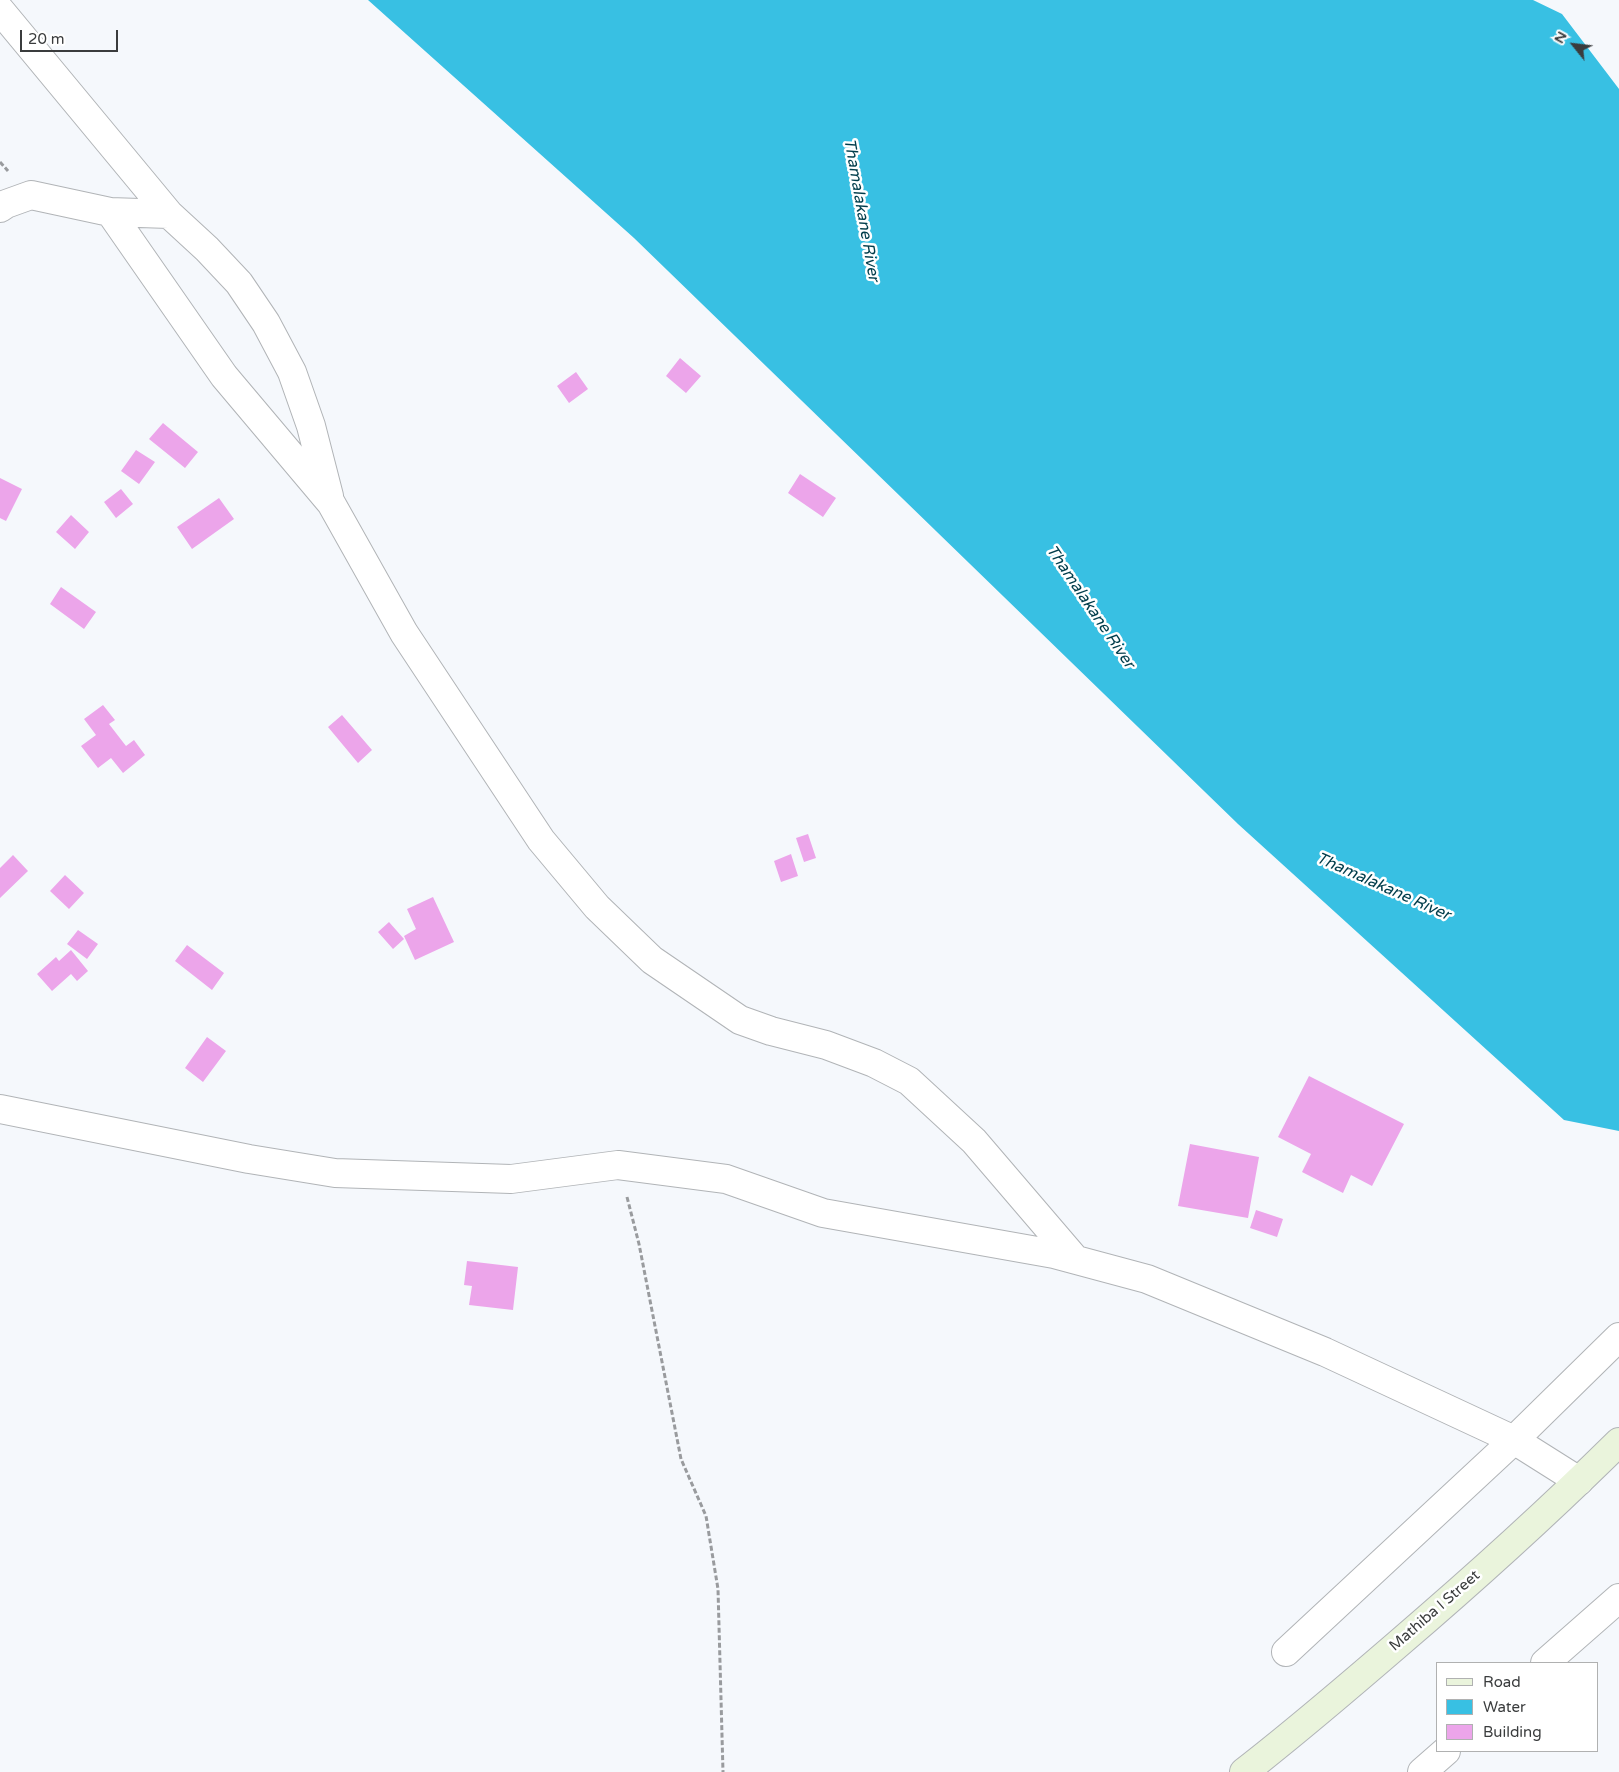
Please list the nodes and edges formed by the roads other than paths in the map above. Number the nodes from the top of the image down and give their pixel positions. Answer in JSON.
{"nodes":[{"id":1,"x":0,"y":10,"type":"edge"},
{"id":2,"x":0,"y":208,"type":"edge"},
{"id":3,"x":110,"y":212,"type":"junction"},
{"id":4,"x":170,"y":214,"type":"junction"},
{"id":5,"x":331,"y":503,"type":"junction"},
{"id":6,"x":0,"y":1109,"type":"edge"},
{"id":7,"x":1075,"y":1259,"type":"junction"},
{"id":8,"x":1619,"y":1337,"type":"edge"},
{"id":9,"x":1514,"y":1440,"type":"junction"},
{"id":10,"x":1619,"y":1442,"type":"edge"},
{"id":11,"x":1579,"y":1481,"type":"junction"},
{"id":12,"x":1619,"y":1598,"type":"edge"},
{"id":13,"x":1286,"y":1652,"type":"dead end"},
{"id":14,"x":1546,"y":1662,"type":"edge"},
{"id":15,"x":1445,"y":1752,"type":"edge"},
{"id":16,"x":1244,"y":1772,"type":"edge"},
{"id":17,"x":1422,"y":1772,"type":"edge"}],
"edges":[{"from":1,"to":4,"type":"street"},
{"from":2,"to":3,"type":"street"},
{"from":3,"to":4,"type":"street"},
{"from":3,"to":5,"type":"street"},
{"from":4,"to":5,"type":"street"},
{"from":5,"to":7,"type":"street"},
{"from":6,"to":7,"type":"street"},
{"from":7,"to":9,"type":"street"},
{"from":8,"to":9,"type":"street"},
{"from":9,"to":11,"type":"street"},
{"from":9,"to":13,"type":"street"},
{"from":10,"to":11,"type":"street","name":"Mathiba I Street"},
{"from":11,"to":16,"type":"street","name":"Mathiba I Street"},
{"from":12,"to":14,"type":"street"},
{"from":15,"to":17,"type":"street"}]}
